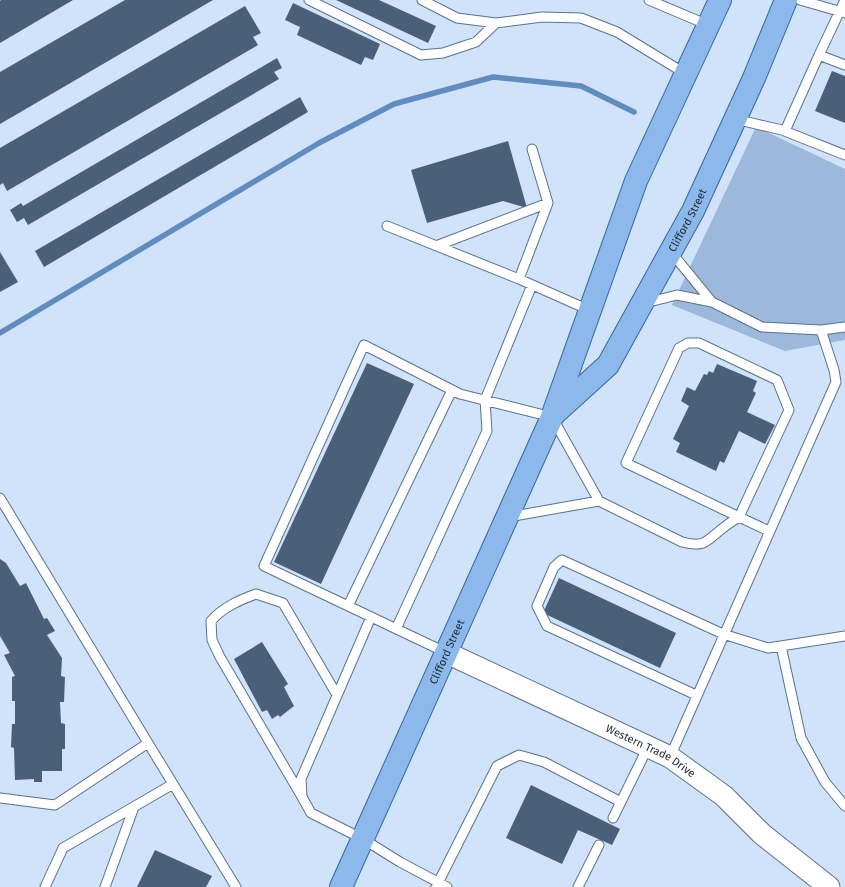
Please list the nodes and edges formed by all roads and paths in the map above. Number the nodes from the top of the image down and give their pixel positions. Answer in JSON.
{"nodes":[{"id":1,"x":309,"y":0,"type":"edge"},
{"id":2,"x":422,"y":0,"type":"edge"},
{"id":3,"x":649,"y":0,"type":"edge"},
{"id":4,"x":720,"y":0,"type":"edge"},
{"id":5,"x":786,"y":0,"type":"edge"},
{"id":6,"x":800,"y":0,"type":"edge"},
{"id":7,"x":845,"y":0,"type":"edge"},
{"id":8,"x":671,"y":4,"type":"edge"},
{"id":9,"x":842,"y":12,"type":"edge"},
{"id":10,"x":496,"y":23,"type":"junction"},
{"id":11,"x":708,"y":25,"type":"junction"},
{"id":12,"x":819,"y":55,"type":"junction"},
{"id":13,"x":845,"y":66,"type":"edge"},
{"id":14,"x":686,"y":74,"type":"junction"},
{"id":15,"x":735,"y":119,"type":"junction"},
{"id":16,"x":785,"y":131,"type":"junction"},
{"id":17,"x":532,"y":149,"type":"dead end"},
{"id":18,"x":845,"y":155,"type":"edge"},
{"id":19,"x":548,"y":203,"type":"junction"},
{"id":20,"x":387,"y":226,"type":"dead end"},
{"id":21,"x":436,"y":246,"type":"junction"},
{"id":22,"x":671,"y":252,"type":"junction"},
{"id":23,"x":519,"y":279,"type":"junction"},
{"id":24,"x":532,"y":285,"type":"junction"},
{"id":25,"x":712,"y":302,"type":"junction"},
{"id":26,"x":642,"y":304,"type":"junction"},
{"id":27,"x":589,"y":310,"type":"junction"},
{"id":28,"x":845,"y":327,"type":"edge"},
{"id":29,"x":821,"y":330,"type":"junction"},
{"id":30,"x":452,"y":390,"type":"junction"},
{"id":31,"x":485,"y":400,"type":"junction"},
{"id":32,"x":552,"y":417,"type":"junction"},
{"id":33,"x":0,"y":498,"type":"edge"},
{"id":34,"x":599,"y":502,"type":"junction"},
{"id":35,"x":739,"y":517,"type":"junction"},
{"id":36,"x":507,"y":518,"type":"junction"},
{"id":37,"x":769,"y":531,"type":"junction"},
{"id":38,"x":348,"y":606,"type":"junction"},
{"id":39,"x":371,"y":617,"type":"junction"},
{"id":40,"x":396,"y":629,"type":"junction"},
{"id":41,"x":723,"y":634,"type":"junction"},
{"id":42,"x":845,"y":636,"type":"edge"},
{"id":43,"x":781,"y":646,"type":"junction"},
{"id":44,"x":447,"y":653,"type":"junction"},
{"id":45,"x":696,"y":695,"type":"junction"},
{"id":46,"x":337,"y":696,"type":"junction"},
{"id":47,"x":148,"y":743,"type":"junction"},
{"id":48,"x":648,"y":747,"type":"junction"},
{"id":49,"x":670,"y":757,"type":"junction"},
{"id":50,"x":173,"y":784,"type":"junction"},
{"id":51,"x":302,"y":797,"type":"junction"},
{"id":52,"x":0,"y":798,"type":"edge"},
{"id":53,"x":621,"y":802,"type":"junction"},
{"id":54,"x":845,"y":806,"type":"edge"},
{"id":55,"x":134,"y":807,"type":"junction"},
{"id":56,"x":613,"y":818,"type":"dead end"},
{"id":57,"x":363,"y":839,"type":"junction"},
{"id":58,"x":599,"y":845,"type":"dead end"},
{"id":59,"x":437,"y":885,"type":"edge"},
{"id":60,"x":45,"y":887,"type":"edge"},
{"id":61,"x":105,"y":887,"type":"edge"},
{"id":62,"x":236,"y":887,"type":"edge"},
{"id":63,"x":341,"y":887,"type":"edge"},
{"id":64,"x":447,"y":887,"type":"edge"},
{"id":65,"x":578,"y":887,"type":"edge"},
{"id":66,"x":829,"y":887,"type":"edge"}],
"edges":[{"from":1,"to":10,"type":"lane"},
{"from":2,"to":10,"type":"lane"},
{"from":3,"to":8,"type":"lane"},
{"from":4,"to":11,"type":"main road","name":"Clifford Street"},
{"from":5,"to":15,"type":"main road","name":"Clifford Street"},
{"from":6,"to":9,"type":"lane"},
{"from":7,"to":9,"type":"lane"},
{"from":8,"to":11,"type":"lane"},
{"from":9,"to":12,"type":"lane"},
{"from":10,"to":14,"type":"lane"},
{"from":11,"to":14,"type":"main road","name":"Clifford Street"},
{"from":12,"to":13,"type":"lane"},
{"from":12,"to":16,"type":"lane"},
{"from":14,"to":27,"type":"main road","name":"Clifford Street"},
{"from":15,"to":16,"type":"lane"},
{"from":15,"to":22,"type":"main road","name":"Clifford Street"},
{"from":16,"to":18,"type":"lane"},
{"from":17,"to":19,"type":"lane"},
{"from":19,"to":21,"type":"lane"},
{"from":19,"to":23,"type":"lane"},
{"from":20,"to":21,"type":"lane"},
{"from":21,"to":23,"type":"lane"},
{"from":22,"to":25,"type":"lane"},
{"from":22,"to":26,"type":"main road","name":"Clifford Street"},
{"from":23,"to":24,"type":"lane"},
{"from":24,"to":27,"type":"lane"},
{"from":24,"to":31,"type":"lane"},
{"from":25,"to":26,"type":"lane"},
{"from":25,"to":29,"type":"lane"},
{"from":26,"to":32,"type":"main road","name":"Clifford Street"},
{"from":27,"to":32,"type":"main road","name":"Clifford Street"},
{"from":28,"to":29,"type":"lane"},
{"from":29,"to":37,"type":"lane"},
{"from":30,"to":31,"type":"lane"},
{"from":30,"to":38,"type":"lane"},
{"from":30,"to":38,"type":"lane"},
{"from":31,"to":32,"type":"lane"},
{"from":31,"to":40,"type":"lane"},
{"from":32,"to":34,"type":"lane"},
{"from":32,"to":36,"type":"main road","name":"Clifford Street"},
{"from":33,"to":47,"type":"lane"},
{"from":34,"to":35,"type":"lane"},
{"from":34,"to":36,"type":"lane"},
{"from":35,"to":35,"type":"lane"},
{"from":35,"to":37,"type":"lane"},
{"from":36,"to":44,"type":"main road","name":"Clifford Street"},
{"from":37,"to":41,"type":"lane"},
{"from":38,"to":39,"type":"lane"},
{"from":39,"to":40,"type":"lane"},
{"from":39,"to":46,"type":"lane"},
{"from":40,"to":44,"type":"lane"},
{"from":41,"to":43,"type":"lane"},
{"from":41,"to":45,"type":"lane"},
{"from":41,"to":45,"type":"lane"},
{"from":42,"to":43,"type":"lane"},
{"from":43,"to":54,"type":"lane"},
{"from":44,"to":48,"type":"street","name":"Western Trade Drive"},
{"from":44,"to":57,"type":"main road","name":"Clifford Street"},
{"from":45,"to":49,"type":"lane"},
{"from":46,"to":51,"type":"lane"},
{"from":46,"to":51,"type":"lane"},
{"from":47,"to":50,"type":"lane"},
{"from":47,"to":52,"type":"lane"},
{"from":48,"to":49,"type":"street","name":"Western Trade Drive"},
{"from":48,"to":53,"type":"lane"},
{"from":49,"to":66,"type":"street","name":"Western Trade Drive"},
{"from":50,"to":55,"type":"lane"},
{"from":50,"to":62,"type":"lane"},
{"from":51,"to":57,"type":"lane"},
{"from":53,"to":56,"type":"lane"},
{"from":53,"to":59,"type":"lane"},
{"from":55,"to":60,"type":"lane"},
{"from":55,"to":61,"type":"lane"},
{"from":57,"to":59,"type":"lane"},
{"from":57,"to":63,"type":"main road","name":"Clifford Street"},
{"from":58,"to":65,"type":"lane"},
{"from":59,"to":64,"type":"lane"}]}
